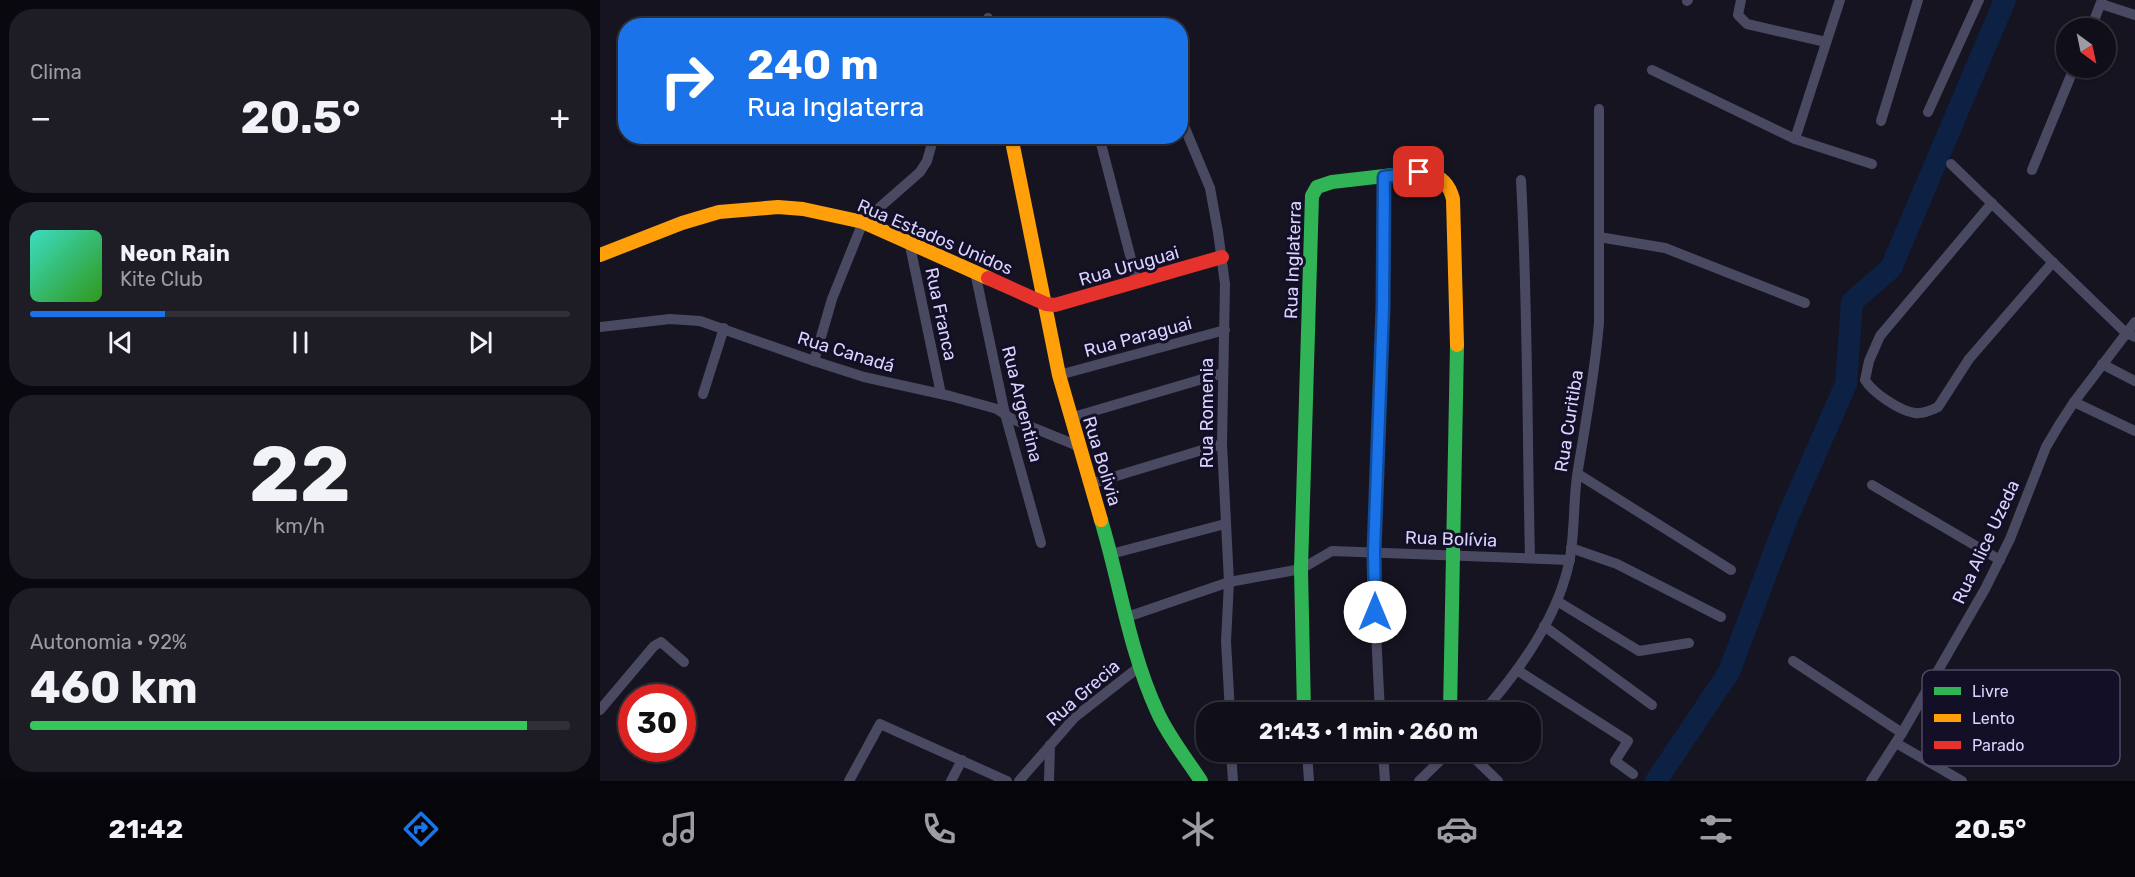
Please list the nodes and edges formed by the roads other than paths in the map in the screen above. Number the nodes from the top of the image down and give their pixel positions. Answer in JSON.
{"nodes":[{"id":1,"x":1741,"y":0,"type":"edge"},
{"id":2,"x":1840,"y":0,"type":"edge"},
{"id":3,"x":1918,"y":0,"type":"edge"},
{"id":4,"x":1979,"y":0,"type":"edge"},
{"id":5,"x":2101,"y":2,"type":"edge"},
{"id":6,"x":2135,"y":15,"type":"edge"},
{"id":7,"x":2095,"y":18,"type":"edge"},
{"id":8,"x":1826,"y":42,"type":"junction"},
{"id":9,"x":1652,"y":70,"type":"dead end"},
{"id":10,"x":2070,"y":78,"type":"edge"},
{"id":11,"x":1599,"y":109,"type":"dead end"},
{"id":12,"x":1928,"y":112,"type":"dead end"},
{"id":13,"x":1881,"y":122,"type":"dead end"},
{"id":14,"x":1188,"y":135,"type":"edge"},
{"id":15,"x":1795,"y":139,"type":"junction"},
{"id":16,"x":932,"y":144,"type":"edge"},
{"id":17,"x":1013,"y":144,"type":"edge"},
{"id":18,"x":1101,"y":144,"type":"edge"},
{"id":19,"x":1872,"y":164,"type":"dead end"},
{"id":20,"x":1951,"y":164,"type":"dead end"},
{"id":21,"x":2032,"y":170,"type":"dead end"},
{"id":22,"x":1384,"y":177,"type":"junction"},
{"id":23,"x":1521,"y":180,"type":"dead end"},
{"id":24,"x":1992,"y":203,"type":"junction"},
{"id":25,"x":863,"y":222,"type":"junction"},
{"id":26,"x":1599,"y":237,"type":"junction"},
{"id":27,"x":909,"y":241,"type":"junction"},
{"id":28,"x":600,"y":255,"type":"edge"},
{"id":29,"x":1222,"y":257,"type":"junction"},
{"id":30,"x":2053,"y":262,"type":"junction"},
{"id":31,"x":975,"y":272,"type":"junction"},
{"id":32,"x":1137,"y":282,"type":"junction"},
{"id":33,"x":1805,"y":303,"type":"dead end"},
{"id":34,"x":1046,"y":304,"type":"junction"},
{"id":35,"x":2135,"y":322,"type":"edge"},
{"id":36,"x":600,"y":327,"type":"edge"},
{"id":37,"x":724,"y":328,"type":"junction"},
{"id":38,"x":1225,"y":330,"type":"junction"},
{"id":39,"x":2131,"y":335,"type":"edge"},
{"id":40,"x":814,"y":362,"type":"junction"},
{"id":41,"x":2102,"y":364,"type":"junction"},
{"id":42,"x":1224,"y":373,"type":"junction"},
{"id":43,"x":1059,"y":375,"type":"junction"},
{"id":44,"x":2135,"y":381,"type":"edge"},
{"id":45,"x":703,"y":394,"type":"dead end"},
{"id":46,"x":940,"y":394,"type":"junction"},
{"id":47,"x":2074,"y":402,"type":"junction"},
{"id":48,"x":1005,"y":414,"type":"junction"},
{"id":49,"x":1070,"y":418,"type":"junction"},
{"id":50,"x":2135,"y":431,"type":"edge"},
{"id":51,"x":1222,"y":444,"type":"junction"},
{"id":52,"x":1078,"y":446,"type":"junction"},
{"id":53,"x":1578,"y":474,"type":"junction"},
{"id":54,"x":1090,"y":484,"type":"junction"},
{"id":55,"x":1872,"y":485,"type":"dead end"},
{"id":56,"x":1225,"y":524,"type":"junction"},
{"id":57,"x":1041,"y":543,"type":"dead end"},
{"id":58,"x":1571,"y":548,"type":"junction"},
{"id":59,"x":1374,"y":552,"type":"junction"},
{"id":60,"x":1111,"y":554,"type":"junction"},
{"id":61,"x":1453,"y":555,"type":"junction"},
{"id":62,"x":1530,"y":558,"type":"junction"},
{"id":63,"x":1570,"y":560,"type":"junction"},
{"id":64,"x":2000,"y":560,"type":"junction"},
{"id":65,"x":1301,"y":569,"type":"junction"},
{"id":66,"x":1731,"y":570,"type":"dead end"},
{"id":67,"x":1229,"y":582,"type":"junction"},
{"id":68,"x":1557,"y":601,"type":"junction"},
{"id":69,"x":1127,"y":617,"type":"junction"},
{"id":70,"x":1720,"y":617,"type":"dead end"},
{"id":71,"x":1544,"y":626,"type":"junction"},
{"id":72,"x":1689,"y":642,"type":"dead end"},
{"id":73,"x":1793,"y":661,"type":"dead end"},
{"id":74,"x":684,"y":662,"type":"dead end"},
{"id":75,"x":1139,"y":667,"type":"junction"},
{"id":76,"x":1517,"y":670,"type":"junction"},
{"id":77,"x":1938,"y":670,"type":"edge"},
{"id":78,"x":1922,"y":697,"type":"edge"},
{"id":79,"x":1229,"y":702,"type":"edge"},
{"id":80,"x":1304,"y":702,"type":"edge"},
{"id":81,"x":1380,"y":702,"type":"edge"},
{"id":82,"x":1450,"y":702,"type":"edge"},
{"id":83,"x":1491,"y":702,"type":"edge"},
{"id":84,"x":1652,"y":705,"type":"dead end"},
{"id":85,"x":600,"y":710,"type":"edge"},
{"id":86,"x":1902,"y":732,"type":"junction"},
{"id":87,"x":1896,"y":743,"type":"junction"},
{"id":88,"x":1050,"y":745,"type":"junction"},
{"id":89,"x":1922,"y":758,"type":"edge"},
{"id":90,"x":962,"y":760,"type":"junction"},
{"id":91,"x":1232,"y":762,"type":"edge"},
{"id":92,"x":1308,"y":762,"type":"edge"},
{"id":93,"x":1384,"y":762,"type":"edge"},
{"id":94,"x":1439,"y":762,"type":"edge"},
{"id":95,"x":1478,"y":762,"type":"edge"},
{"id":96,"x":1936,"y":766,"type":"edge"},
{"id":97,"x":1633,"y":774,"type":"dead end"},
{"id":98,"x":849,"y":781,"type":"edge"},
{"id":99,"x":951,"y":781,"type":"edge"},
{"id":100,"x":1007,"y":781,"type":"edge"},
{"id":101,"x":1019,"y":781,"type":"edge"},
{"id":102,"x":1049,"y":781,"type":"edge"},
{"id":103,"x":1201,"y":781,"type":"edge"},
{"id":104,"x":1233,"y":781,"type":"edge"},
{"id":105,"x":1309,"y":781,"type":"edge"},
{"id":106,"x":1386,"y":781,"type":"edge"},
{"id":107,"x":1419,"y":781,"type":"edge"},
{"id":108,"x":1498,"y":781,"type":"edge"},
{"id":109,"x":1872,"y":781,"type":"edge"},
{"id":110,"x":1962,"y":781,"type":"edge"}],
"edges":[{"from":1,"to":8,"type":"street"},
{"from":2,"to":8,"type":"street"},
{"from":3,"to":13,"type":"street"},
{"from":4,"to":12,"type":"street"},
{"from":5,"to":6,"type":"street"},
{"from":5,"to":7,"type":"street"},
{"from":8,"to":15,"type":"street"},
{"from":9,"to":15,"type":"street"},
{"from":10,"to":21,"type":"street"},
{"from":11,"to":26,"type":"street","name":"Rua Curitiba"},
{"from":14,"to":29,"type":"street","name":"Rua Romenia"},
{"from":15,"to":19,"type":"street"},
{"from":16,"to":25,"type":"street"},
{"from":17,"to":34,"type":"street","name":"Rua Bolivia"},
{"from":18,"to":32,"type":"street"},
{"from":20,"to":24,"type":"street"},
{"from":22,"to":59,"type":"street"},
{"from":22,"to":61,"type":"street","name":"Rua Inglaterra"},
{"from":22,"to":65,"type":"street","name":"Rua Inglaterra"},
{"from":23,"to":62,"type":"street"},
{"from":24,"to":30,"type":"street"},
{"from":24,"to":30,"type":"street"},
{"from":25,"to":27,"type":"street","name":"Rua Estados Unidos"},
{"from":25,"to":28,"type":"street","name":"Rua Estados Unidos"},
{"from":25,"to":40,"type":"street"},
{"from":26,"to":33,"type":"street"},
{"from":26,"to":53,"type":"street","name":"Rua Curitiba"},
{"from":27,"to":31,"type":"street","name":"Rua Estados Unidos"},
{"from":27,"to":46,"type":"street","name":"Rua Franca"},
{"from":29,"to":32,"type":"street","name":"Rua Uruguai"},
{"from":29,"to":38,"type":"street","name":"Rua Romenia"},
{"from":30,"to":39,"type":"street"},
{"from":31,"to":34,"type":"street","name":"Rua Estados Unidos"},
{"from":31,"to":48,"type":"street","name":"Rua Argentina"},
{"from":32,"to":34,"type":"street","name":"Rua Uruguai"},
{"from":34,"to":43,"type":"street","name":"Rua Bolivia"},
{"from":35,"to":39,"type":"street","name":"Rua Alice Uzeda"},
{"from":36,"to":37,"type":"street","name":"Rua Canadá"},
{"from":37,"to":40,"type":"street","name":"Rua Canadá"},
{"from":37,"to":45,"type":"street"},
{"from":38,"to":42,"type":"street","name":"Rua Romenia"},
{"from":38,"to":43,"type":"street","name":"Rua Paraguai"},
{"from":39,"to":41,"type":"street","name":"Rua Alice Uzeda"},
{"from":40,"to":46,"type":"street","name":"Rua Canadá"},
{"from":41,"to":44,"type":"street"},
{"from":41,"to":47,"type":"street","name":"Rua Alice Uzeda"},
{"from":42,"to":49,"type":"street"},
{"from":42,"to":51,"type":"street","name":"Rua Romenia"},
{"from":43,"to":49,"type":"street","name":"Rua Bolivia"},
{"from":46,"to":48,"type":"street","name":"Rua Canadá"},
{"from":47,"to":50,"type":"street"},
{"from":47,"to":64,"type":"street","name":"Rua Alice Uzeda"},
{"from":48,"to":52,"type":"street","name":"Rua Canadá"},
{"from":48,"to":57,"type":"street","name":"Rua Argentina"},
{"from":49,"to":52,"type":"street","name":"Rua Bolivia"},
{"from":51,"to":54,"type":"street"},
{"from":51,"to":56,"type":"street","name":"Rua Romenia"},
{"from":52,"to":54,"type":"street","name":"Rua Bolivia"},
{"from":53,"to":58,"type":"street","name":"Rua Curitiba"},
{"from":53,"to":66,"type":"street"},
{"from":54,"to":60,"type":"street","name":"Rua Bolivia"},
{"from":55,"to":64,"type":"street"},
{"from":56,"to":60,"type":"street"},
{"from":56,"to":67,"type":"street","name":"Rua Romenia"},
{"from":58,"to":63,"type":"street","name":"Rua Curitiba"},
{"from":58,"to":70,"type":"street"},
{"from":59,"to":61,"type":"street","name":"Rua Bolívia"},
{"from":59,"to":65,"type":"street","name":"Rua Bolívia"},
{"from":59,"to":81,"type":"street"},
{"from":60,"to":69,"type":"street","name":"Rua Bolivia"},
{"from":61,"to":62,"type":"street","name":"Rua Bolívia"},
{"from":61,"to":82,"type":"street","name":"Rua Inglaterra"},
{"from":62,"to":63,"type":"street","name":"Rua Bolívia"},
{"from":63,"to":68,"type":"street","name":"Rua Curitiba"},
{"from":64,"to":77,"type":"street","name":"Rua Alice Uzeda"},
{"from":65,"to":67,"type":"street","name":"Rua Bolívia"},
{"from":65,"to":80,"type":"street","name":"Rua Inglaterra"},
{"from":67,"to":69,"type":"street","name":"Rua Bolívia"},
{"from":67,"to":79,"type":"street","name":"Rua Romenia"},
{"from":68,"to":71,"type":"street","name":"Rua Curitiba"},
{"from":68,"to":72,"type":"street"},
{"from":69,"to":75,"type":"street","name":"Rua Bolivia"},
{"from":71,"to":76,"type":"street","name":"Rua Curitiba"},
{"from":71,"to":84,"type":"street"},
{"from":73,"to":86,"type":"street"},
{"from":74,"to":85,"type":"street"},
{"from":75,"to":88,"type":"street","name":"Rua Grecia"},
{"from":75,"to":103,"type":"street","name":"Rua Bolivia"},
{"from":76,"to":83,"type":"street","name":"Rua Curitiba"},
{"from":76,"to":97,"type":"street"},
{"from":78,"to":86,"type":"street","name":"Rua Alice Uzeda"},
{"from":86,"to":87,"type":"street","name":"Rua Alice Uzeda"},
{"from":87,"to":89,"type":"street"},
{"from":87,"to":109,"type":"street","name":"Rua Alice Uzeda"},
{"from":88,"to":101,"type":"street","name":"Rua Grecia"},
{"from":88,"to":102,"type":"street","name":"Rua Grecia"},
{"from":90,"to":98,"type":"street"},
{"from":90,"to":99,"type":"street"},
{"from":90,"to":100,"type":"street"},
{"from":91,"to":104,"type":"street"},
{"from":92,"to":105,"type":"street"},
{"from":93,"to":106,"type":"street"},
{"from":94,"to":107,"type":"street"},
{"from":95,"to":108,"type":"street"},
{"from":96,"to":110,"type":"street"}]}
